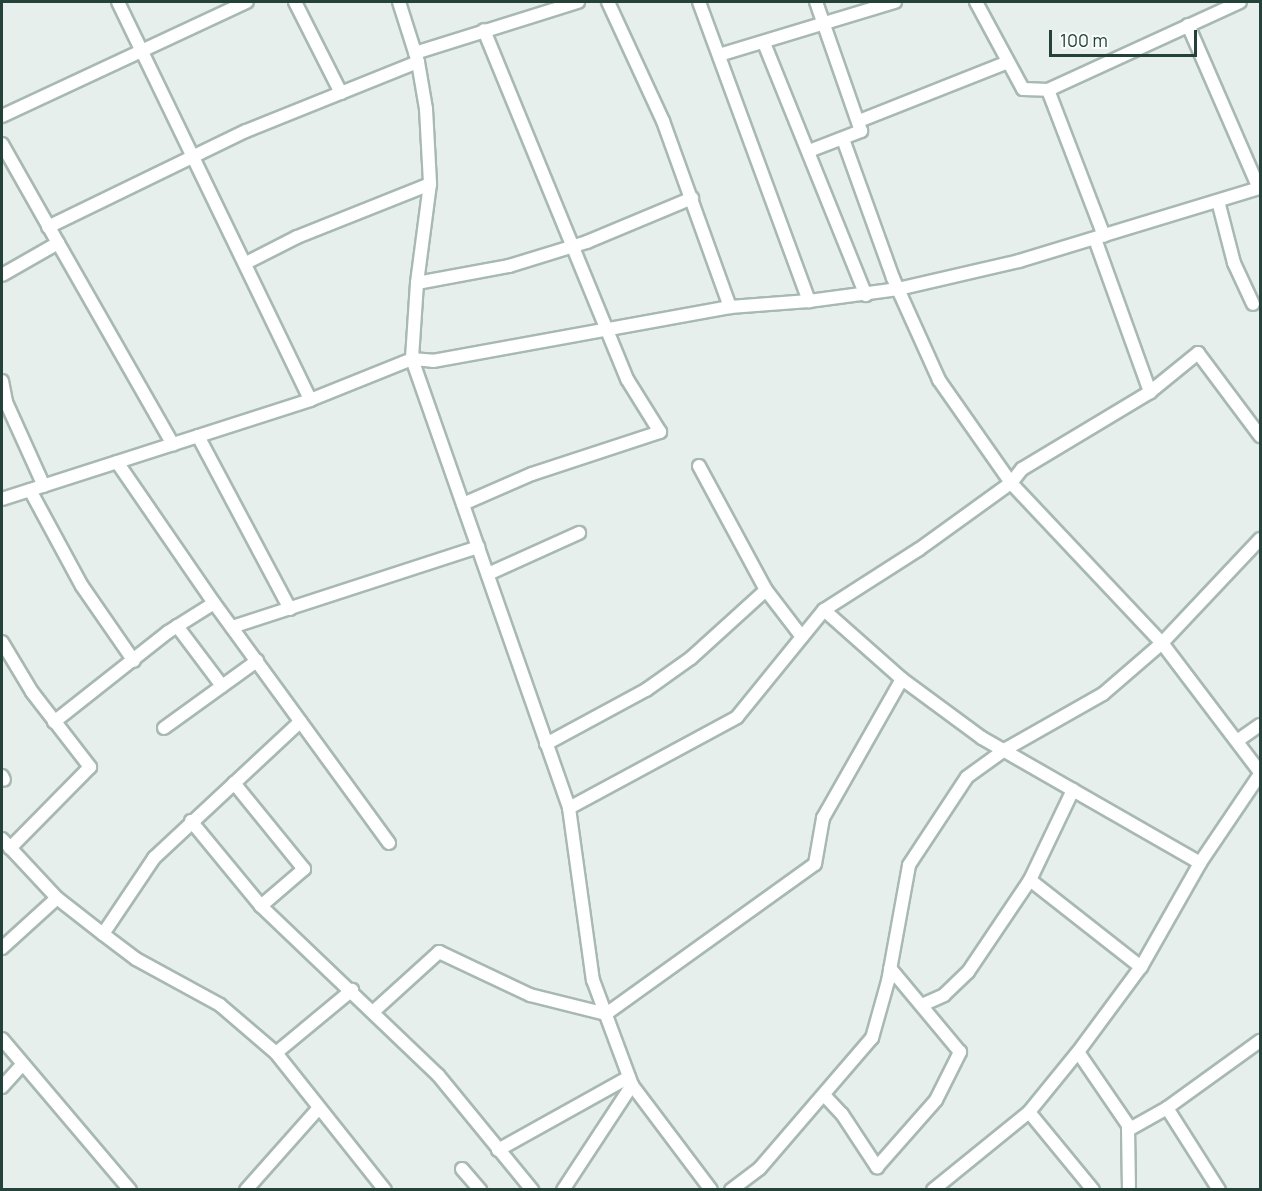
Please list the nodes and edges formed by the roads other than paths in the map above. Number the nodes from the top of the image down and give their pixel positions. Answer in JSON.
{"nodes":[{"id":1,"x":118,"y":2,"type":"edge"},
{"id":2,"x":247,"y":2,"type":"edge"},
{"id":3,"x":295,"y":2,"type":"edge"},
{"id":4,"x":399,"y":2,"type":"edge"},
{"id":5,"x":578,"y":2,"type":"edge"},
{"id":6,"x":608,"y":2,"type":"edge"},
{"id":7,"x":699,"y":2,"type":"edge"},
{"id":8,"x":816,"y":2,"type":"edge"},
{"id":9,"x":895,"y":2,"type":"edge"},
{"id":10,"x":976,"y":2,"type":"edge"},
{"id":11,"x":1240,"y":2,"type":"edge"},
{"id":12,"x":825,"y":23,"type":"junction"},
{"id":13,"x":1188,"y":25,"type":"junction"},
{"id":14,"x":484,"y":30,"type":"junction"},
{"id":15,"x":764,"y":43,"type":"junction"},
{"id":16,"x":144,"y":52,"type":"junction"},
{"id":17,"x":719,"y":55,"type":"junction"},
{"id":18,"x":416,"y":57,"type":"junction"},
{"id":19,"x":1008,"y":62,"type":"junction"},
{"id":20,"x":1048,"y":90,"type":"junction"},
{"id":21,"x":341,"y":93,"type":"junction"},
{"id":22,"x":2,"y":116,"type":"edge"},
{"id":23,"x":859,"y":121,"type":"junction"},
{"id":24,"x":843,"y":139,"type":"junction"},
{"id":25,"x":2,"y":144,"type":"edge"},
{"id":26,"x":809,"y":151,"type":"junction"},
{"id":27,"x":191,"y":156,"type":"junction"},
{"id":28,"x":430,"y":184,"type":"junction"},
{"id":29,"x":1260,"y":188,"type":"edge"},
{"id":30,"x":692,"y":198,"type":"junction"},
{"id":31,"x":1218,"y":201,"type":"junction"},
{"id":32,"x":48,"y":227,"type":"junction"},
{"id":33,"x":1099,"y":237,"type":"junction"},
{"id":34,"x":58,"y":243,"type":"junction"},
{"id":35,"x":571,"y":247,"type":"junction"},
{"id":36,"x":246,"y":263,"type":"junction"},
{"id":37,"x":2,"y":275,"type":"edge"},
{"id":38,"x":417,"y":283,"type":"junction"},
{"id":39,"x":898,"y":289,"type":"junction"},
{"id":40,"x":866,"y":295,"type":"junction"},
{"id":41,"x":809,"y":302,"type":"junction"},
{"id":42,"x":1253,"y":304,"type":"dead end"},
{"id":43,"x":730,"y":307,"type":"junction"},
{"id":44,"x":606,"y":332,"type":"junction"},
{"id":45,"x":412,"y":358,"type":"junction"},
{"id":46,"x":2,"y":381,"type":"edge"},
{"id":47,"x":1149,"y":392,"type":"junction"},
{"id":48,"x":310,"y":400,"type":"junction"},
{"id":49,"x":198,"y":436,"type":"junction"},
{"id":50,"x":1260,"y":436,"type":"edge"},
{"id":51,"x":173,"y":445,"type":"junction"},
{"id":52,"x":117,"y":462,"type":"junction"},
{"id":53,"x":699,"y":466,"type":"dead end"},
{"id":54,"x":1011,"y":483,"type":"junction"},
{"id":55,"x":44,"y":486,"type":"junction"},
{"id":56,"x":30,"y":490,"type":"junction"},
{"id":57,"x":2,"y":499,"type":"edge"},
{"id":58,"x":463,"y":504,"type":"junction"},
{"id":59,"x":579,"y":533,"type":"dead end"},
{"id":60,"x":1260,"y":539,"type":"edge"},
{"id":61,"x":478,"y":547,"type":"junction"},
{"id":62,"x":488,"y":574,"type":"junction"},
{"id":63,"x":766,"y":590,"type":"junction"},
{"id":64,"x":214,"y":603,"type":"junction"},
{"id":65,"x":290,"y":609,"type":"junction"},
{"id":66,"x":825,"y":610,"type":"junction"},
{"id":67,"x":177,"y":626,"type":"junction"},
{"id":68,"x":232,"y":627,"type":"junction"},
{"id":69,"x":802,"y":637,"type":"junction"},
{"id":70,"x":2,"y":642,"type":"edge"},
{"id":71,"x":1162,"y":643,"type":"junction"},
{"id":72,"x":134,"y":661,"type":"junction"},
{"id":73,"x":257,"y":661,"type":"junction"},
{"id":74,"x":902,"y":679,"type":"junction"},
{"id":75,"x":222,"y":686,"type":"junction"},
{"id":76,"x":54,"y":722,"type":"junction"},
{"id":77,"x":300,"y":722,"type":"junction"},
{"id":78,"x":1260,"y":725,"type":"edge"},
{"id":79,"x":164,"y":728,"type":"dead end"},
{"id":80,"x":1237,"y":741,"type":"junction"},
{"id":81,"x":546,"y":744,"type":"junction"},
{"id":82,"x":1006,"y":749,"type":"junction"},
{"id":83,"x":1260,"y":773,"type":"edge"},
{"id":84,"x":234,"y":783,"type":"junction"},
{"id":85,"x":1073,"y":790,"type":"junction"},
{"id":86,"x":569,"y":808,"type":"junction"},
{"id":87,"x":191,"y":821,"type":"junction"},
{"id":88,"x":6,"y":843,"type":"edge"},
{"id":89,"x":389,"y":843,"type":"dead end"},
{"id":90,"x":1200,"y":863,"type":"junction"},
{"id":91,"x":1030,"y":880,"type":"junction"},
{"id":92,"x":57,"y":898,"type":"junction"},
{"id":93,"x":261,"y":906,"type":"junction"},
{"id":94,"x":103,"y":934,"type":"junction"},
{"id":95,"x":2,"y":948,"type":"edge"},
{"id":96,"x":1141,"y":967,"type":"junction"},
{"id":97,"x":890,"y":968,"type":"junction"},
{"id":98,"x":352,"y":990,"type":"junction"},
{"id":99,"x":922,"y":1005,"type":"junction"},
{"id":100,"x":374,"y":1011,"type":"junction"},
{"id":101,"x":606,"y":1014,"type":"junction"},
{"id":102,"x":2,"y":1039,"type":"edge"},
{"id":103,"x":1260,"y":1041,"type":"edge"},
{"id":104,"x":1078,"y":1052,"type":"junction"},
{"id":105,"x":276,"y":1053,"type":"junction"},
{"id":106,"x":23,"y":1064,"type":"junction"},
{"id":107,"x":631,"y":1081,"type":"junction"},
{"id":108,"x":2,"y":1088,"type":"edge"},
{"id":109,"x":824,"y":1095,"type":"junction"},
{"id":110,"x":1167,"y":1108,"type":"junction"},
{"id":111,"x":318,"y":1109,"type":"junction"},
{"id":112,"x":1029,"y":1112,"type":"junction"},
{"id":113,"x":1128,"y":1130,"type":"junction"},
{"id":114,"x":498,"y":1150,"type":"junction"},
{"id":115,"x":462,"y":1169,"type":"dead end"},
{"id":116,"x":476,"y":1188,"type":"edge"},
{"id":117,"x":130,"y":1190,"type":"edge"},
{"id":118,"x":246,"y":1190,"type":"edge"},
{"id":119,"x":385,"y":1190,"type":"edge"},
{"id":120,"x":532,"y":1190,"type":"edge"},
{"id":121,"x":563,"y":1190,"type":"edge"},
{"id":122,"x":711,"y":1190,"type":"edge"},
{"id":123,"x":731,"y":1190,"type":"edge"},
{"id":124,"x":933,"y":1190,"type":"edge"},
{"id":125,"x":1093,"y":1190,"type":"edge"},
{"id":126,"x":1129,"y":1190,"type":"edge"},
{"id":127,"x":1219,"y":1190,"type":"edge"}],
"edges":[{"from":1,"to":16,"type":"street"},
{"from":2,"to":16,"type":"street"},
{"from":3,"to":21,"type":"street"},
{"from":4,"to":18,"type":"street"},
{"from":5,"to":14,"type":"street"},
{"from":6,"to":30,"type":"street"},
{"from":7,"to":17,"type":"street"},
{"from":8,"to":12,"type":"street"},
{"from":9,"to":12,"type":"street"},
{"from":10,"to":19,"type":"street"},
{"from":11,"to":13,"type":"street"},
{"from":12,"to":15,"type":"street"},
{"from":12,"to":23,"type":"street"},
{"from":13,"to":20,"type":"street"},
{"from":13,"to":29,"type":"street"},
{"from":14,"to":18,"type":"street"},
{"from":14,"to":35,"type":"street"},
{"from":15,"to":17,"type":"street"},
{"from":15,"to":26,"type":"street"},
{"from":16,"to":22,"type":"street"},
{"from":16,"to":27,"type":"street"},
{"from":17,"to":41,"type":"street"},
{"from":18,"to":21,"type":"street"},
{"from":18,"to":28,"type":"street"},
{"from":19,"to":20,"type":"street"},
{"from":19,"to":23,"type":"street"},
{"from":20,"to":33,"type":"street"},
{"from":21,"to":27,"type":"street"},
{"from":23,"to":24,"type":"street"},
{"from":24,"to":26,"type":"street"},
{"from":24,"to":39,"type":"street"},
{"from":25,"to":32,"type":"street"},
{"from":26,"to":40,"type":"street"},
{"from":27,"to":32,"type":"street"},
{"from":27,"to":36,"type":"street"},
{"from":28,"to":36,"type":"street"},
{"from":28,"to":38,"type":"street"},
{"from":29,"to":31,"type":"street"},
{"from":30,"to":35,"type":"street"},
{"from":30,"to":43,"type":"street"},
{"from":31,"to":33,"type":"street"},
{"from":31,"to":42,"type":"street"},
{"from":32,"to":34,"type":"street"},
{"from":33,"to":39,"type":"street"},
{"from":33,"to":47,"type":"street"},
{"from":34,"to":37,"type":"street"},
{"from":34,"to":51,"type":"street"},
{"from":35,"to":38,"type":"street"},
{"from":35,"to":44,"type":"street"},
{"from":36,"to":48,"type":"street"},
{"from":38,"to":45,"type":"street"},
{"from":39,"to":40,"type":"street"},
{"from":39,"to":54,"type":"street"},
{"from":40,"to":41,"type":"street"},
{"from":41,"to":43,"type":"street"},
{"from":43,"to":44,"type":"street"},
{"from":44,"to":45,"type":"street"},
{"from":44,"to":58,"type":"street"},
{"from":45,"to":48,"type":"street"},
{"from":45,"to":58,"type":"street"},
{"from":46,"to":55,"type":"street"},
{"from":47,"to":50,"type":"street"},
{"from":47,"to":54,"type":"street"},
{"from":48,"to":49,"type":"street"},
{"from":49,"to":51,"type":"street"},
{"from":49,"to":65,"type":"street"},
{"from":51,"to":52,"type":"street"},
{"from":52,"to":55,"type":"street"},
{"from":52,"to":64,"type":"street"},
{"from":53,"to":63,"type":"street"},
{"from":54,"to":66,"type":"street"},
{"from":54,"to":71,"type":"street"},
{"from":55,"to":56,"type":"street"},
{"from":56,"to":57,"type":"street"},
{"from":56,"to":72,"type":"street"},
{"from":58,"to":61,"type":"street"},
{"from":59,"to":62,"type":"street"},
{"from":60,"to":71,"type":"street"},
{"from":61,"to":62,"type":"street"},
{"from":61,"to":65,"type":"street"},
{"from":62,"to":81,"type":"street"},
{"from":63,"to":69,"type":"street"},
{"from":63,"to":81,"type":"street"},
{"from":64,"to":67,"type":"street"},
{"from":64,"to":68,"type":"street"},
{"from":65,"to":68,"type":"street"},
{"from":66,"to":69,"type":"street"},
{"from":66,"to":74,"type":"street"},
{"from":67,"to":72,"type":"street"},
{"from":67,"to":75,"type":"street"},
{"from":68,"to":73,"type":"street"},
{"from":69,"to":86,"type":"street"},
{"from":70,"to":76,"type":"street"},
{"from":71,"to":80,"type":"street"},
{"from":71,"to":82,"type":"street"},
{"from":72,"to":76,"type":"street"},
{"from":73,"to":75,"type":"street"},
{"from":73,"to":77,"type":"street"},
{"from":74,"to":82,"type":"street"},
{"from":74,"to":101,"type":"street"},
{"from":75,"to":79,"type":"street"},
{"from":76,"to":88,"type":"street"},
{"from":77,"to":84,"type":"street"},
{"from":77,"to":89,"type":"street"},
{"from":78,"to":80,"type":"street"},
{"from":80,"to":83,"type":"street"},
{"from":81,"to":86,"type":"street"},
{"from":82,"to":85,"type":"street"},
{"from":82,"to":97,"type":"street"},
{"from":83,"to":90,"type":"street"},
{"from":84,"to":87,"type":"street"},
{"from":84,"to":93,"type":"street"},
{"from":85,"to":90,"type":"street"},
{"from":85,"to":91,"type":"street"},
{"from":86,"to":101,"type":"street"},
{"from":87,"to":93,"type":"street"},
{"from":87,"to":94,"type":"street"},
{"from":88,"to":92,"type":"street"},
{"from":90,"to":96,"type":"street"},
{"from":91,"to":96,"type":"street"},
{"from":91,"to":99,"type":"street"},
{"from":92,"to":94,"type":"street"},
{"from":92,"to":95,"type":"street"},
{"from":93,"to":98,"type":"street"},
{"from":94,"to":105,"type":"street"},
{"from":96,"to":104,"type":"street"},
{"from":97,"to":99,"type":"street"},
{"from":97,"to":109,"type":"street"},
{"from":98,"to":100,"type":"street"},
{"from":98,"to":105,"type":"street"},
{"from":99,"to":109,"type":"street"},
{"from":100,"to":101,"type":"street"},
{"from":100,"to":114,"type":"street"},
{"from":101,"to":107,"type":"street"},
{"from":102,"to":106,"type":"street"},
{"from":103,"to":110,"type":"street"},
{"from":104,"to":112,"type":"street"},
{"from":104,"to":113,"type":"street"},
{"from":105,"to":111,"type":"street"},
{"from":106,"to":108,"type":"street"},
{"from":106,"to":117,"type":"street"},
{"from":107,"to":114,"type":"street"},
{"from":107,"to":121,"type":"street"},
{"from":107,"to":122,"type":"street"},
{"from":109,"to":123,"type":"street"},
{"from":110,"to":113,"type":"street"},
{"from":110,"to":127,"type":"street"},
{"from":111,"to":118,"type":"street"},
{"from":111,"to":119,"type":"street"},
{"from":112,"to":124,"type":"street"},
{"from":112,"to":125,"type":"street"},
{"from":113,"to":126,"type":"street"},
{"from":114,"to":120,"type":"street"},
{"from":115,"to":116,"type":"street"}]}
